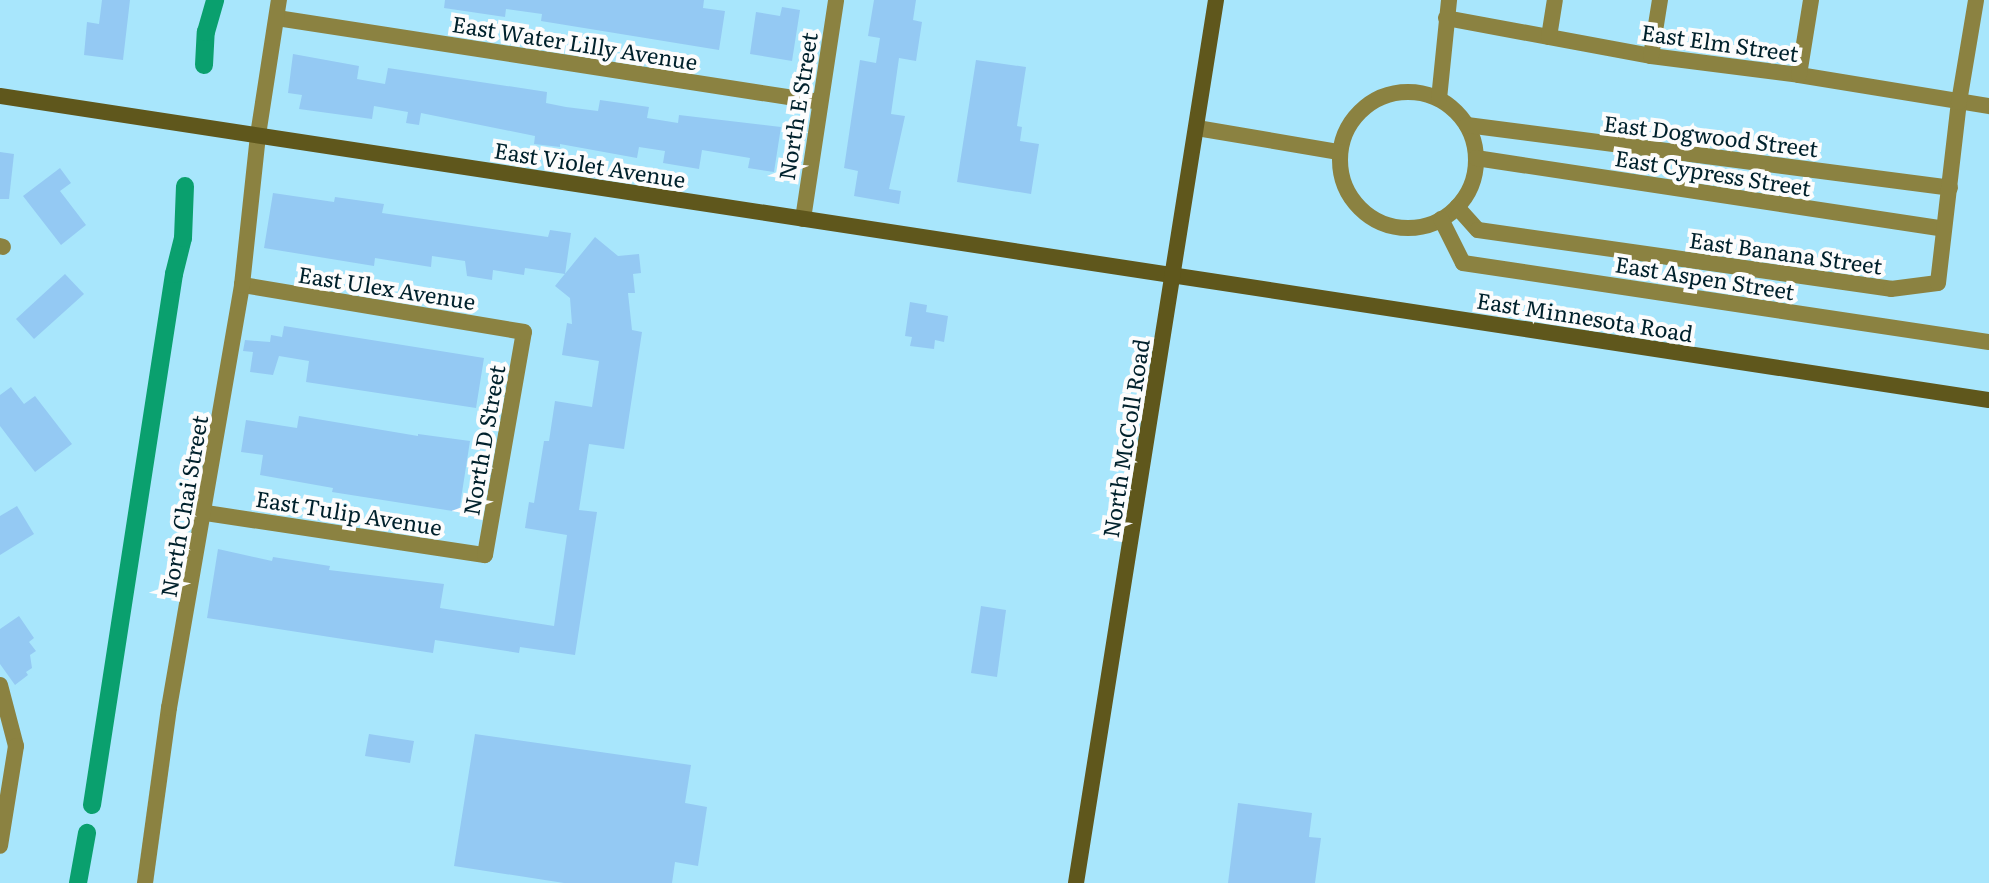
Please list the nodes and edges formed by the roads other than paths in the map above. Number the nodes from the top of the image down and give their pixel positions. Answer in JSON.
{"nodes":[{"id":1,"x":279,"y":0,"type":"edge"},
{"id":2,"x":836,"y":0,"type":"edge"},
{"id":3,"x":1216,"y":0,"type":"edge"},
{"id":4,"x":1449,"y":0,"type":"edge"},
{"id":5,"x":1555,"y":0,"type":"edge"},
{"id":6,"x":1660,"y":0,"type":"edge"},
{"id":7,"x":1811,"y":0,"type":"edge"},
{"id":8,"x":1976,"y":0,"type":"edge"},
{"id":9,"x":277,"y":18,"type":"junction"},
{"id":10,"x":1446,"y":18,"type":"junction"},
{"id":11,"x":1549,"y":37,"type":"junction"},
{"id":12,"x":1651,"y":56,"type":"junction"},
{"id":13,"x":1799,"y":75,"type":"junction"},
{"id":14,"x":0,"y":96,"type":"edge"},
{"id":15,"x":1439,"y":99,"type":"junction"},
{"id":16,"x":820,"y":102,"type":"junction"},
{"id":17,"x":1959,"y":102,"type":"junction"},
{"id":18,"x":1989,"y":106,"type":"edge"},
{"id":19,"x":1467,"y":125,"type":"junction"},
{"id":20,"x":1197,"y":128,"type":"junction"},
{"id":21,"x":258,"y":135,"type":"junction"},
{"id":22,"x":1339,"y":152,"type":"junction"},
{"id":23,"x":1476,"y":158,"type":"junction"},
{"id":24,"x":1950,"y":188,"type":"junction"},
{"id":25,"x":1457,"y":207,"type":"junction"},
{"id":26,"x":803,"y":219,"type":"junction"},
{"id":27,"x":1441,"y":219,"type":"junction"},
{"id":28,"x":1944,"y":229,"type":"junction"},
{"id":29,"x":1174,"y":275,"type":"junction"},
{"id":30,"x":242,"y":285,"type":"junction"},
{"id":31,"x":524,"y":332,"type":"joint"},
{"id":32,"x":1989,"y":342,"type":"edge"},
{"id":33,"x":1989,"y":400,"type":"edge"},
{"id":34,"x":206,"y":513,"type":"junction"},
{"id":35,"x":485,"y":555,"type":"joint"},
{"id":36,"x":0,"y":685,"type":"edge"},
{"id":37,"x":2,"y":810,"type":"edge"},
{"id":38,"x":0,"y":846,"type":"edge"},
{"id":39,"x":145,"y":883,"type":"edge"},
{"id":40,"x":1076,"y":883,"type":"edge"}],
"edges":[{"from":1,"to":9,"type":"street","name":"North Chai Street"},
{"from":2,"to":16,"type":"street","name":"North E Street"},
{"from":3,"to":20,"type":"street","name":"North McColl Road"},
{"from":4,"to":10,"type":"street"},
{"from":5,"to":11,"type":"street"},
{"from":6,"to":12,"type":"street"},
{"from":7,"to":13,"type":"street"},
{"from":8,"to":17,"type":"street","name":"East Banana Street"},
{"from":9,"to":16,"type":"street","name":"East Water Lilly Avenue"},
{"from":9,"to":21,"type":"street","name":"North Chai Street"},
{"from":10,"to":11,"type":"street","name":"East Elm Street"},
{"from":10,"to":15,"type":"street"},
{"from":11,"to":12,"type":"street","name":"East Elm Street"},
{"from":12,"to":13,"type":"street","name":"East Elm Street"},
{"from":13,"to":17,"type":"street","name":"East Elm Street"},
{"from":14,"to":21,"type":"street","name":"East Violet Avenue"},
{"from":15,"to":19,"type":"street"},
{"from":15,"to":22,"type":"street"},
{"from":16,"to":26,"type":"street","name":"North E Street"},
{"from":17,"to":18,"type":"street","name":"East Elm Street"},
{"from":17,"to":24,"type":"street","name":"East Banana Street"},
{"from":19,"to":23,"type":"street"},
{"from":19,"to":24,"type":"street","name":"East Dogwood Street"},
{"from":20,"to":22,"type":"street"},
{"from":20,"to":29,"type":"street","name":"North McColl Road"},
{"from":21,"to":26,"type":"street","name":"East Violet Avenue"},
{"from":21,"to":30,"type":"street","name":"North Chai Street"},
{"from":22,"to":27,"type":"street"},
{"from":23,"to":25,"type":"street"},
{"from":23,"to":28,"type":"street","name":"East Cypress Street"},
{"from":24,"to":28,"type":"street","name":"East Banana Street"},
{"from":25,"to":27,"type":"street"},
{"from":25,"to":28,"type":"street","name":"East Banana Street"},
{"from":26,"to":29,"type":"street","name":"East Violet Avenue"},
{"from":27,"to":32,"type":"street","name":"East Aspen Street"},
{"from":29,"to":33,"type":"street","name":"East Minnesota Road"},
{"from":29,"to":40,"type":"street","name":"North McColl Road"},
{"from":30,"to":31,"type":"street","name":"East Ulex Avenue"},
{"from":30,"to":34,"type":"street","name":"North Chai Street"},
{"from":31,"to":35,"type":"street","name":"North D Street"},
{"from":34,"to":35,"type":"street","name":"East Tulip Avenue"},
{"from":34,"to":39,"type":"street","name":"North Chai Street"},
{"from":36,"to":37,"type":"street"},
{"from":37,"to":38,"type":"street"}]}
